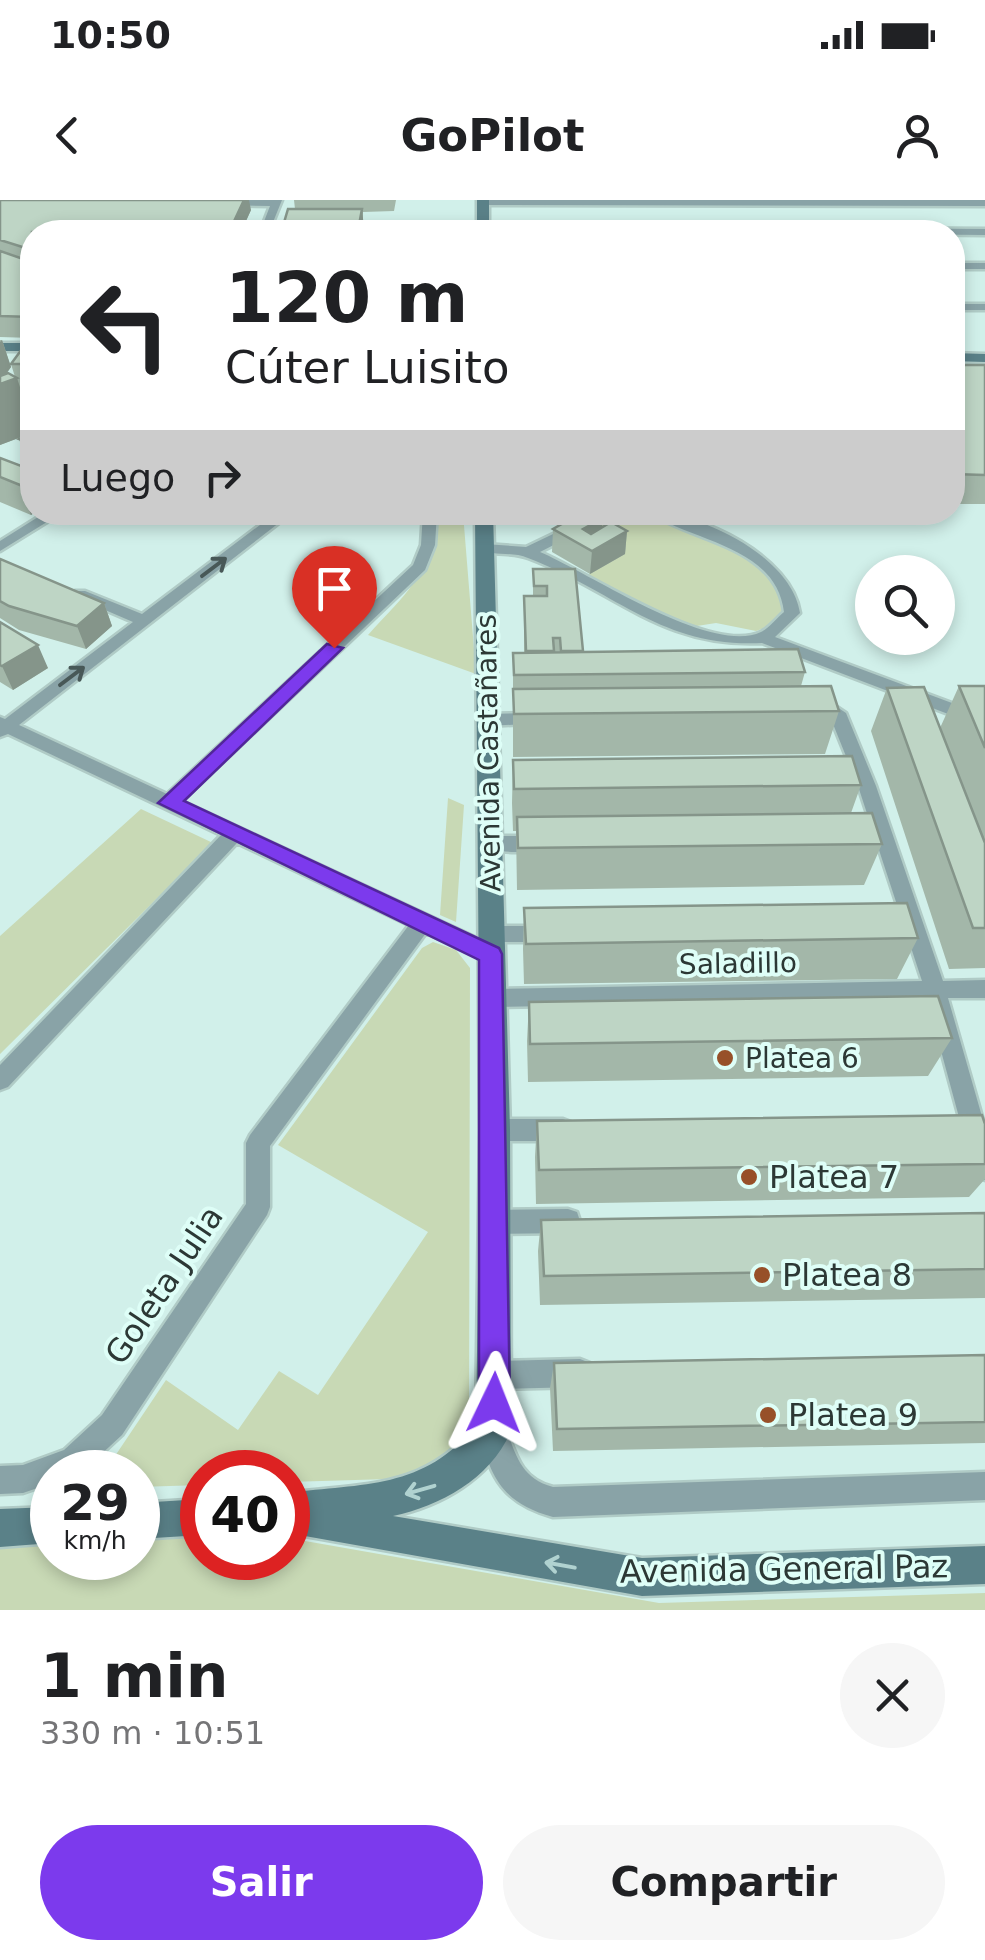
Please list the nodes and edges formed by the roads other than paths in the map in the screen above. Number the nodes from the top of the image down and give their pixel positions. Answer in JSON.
{"nodes":[{"id":1,"x":971,"y":201,"type":"edge"},
{"id":2,"x":276,"y":202,"type":"edge"},
{"id":3,"x":483,"y":202,"type":"edge"},
{"id":4,"x":666,"y":202,"type":"edge"},
{"id":5,"x":985,"y":202,"type":"edge"},
{"id":6,"x":202,"y":203,"type":"edge"},
{"id":7,"x":985,"y":218,"type":"edge"},
{"id":8,"x":35,"y":525,"type":"edge"},
{"id":9,"x":269,"y":525,"type":"edge"},
{"id":10,"x":429,"y":525,"type":"edge"},
{"id":11,"x":484,"y":525,"type":"edge"},
{"id":12,"x":584,"y":525,"type":"edge"},
{"id":13,"x":685,"y":525,"type":"edge"},
{"id":14,"x":0,"y":547,"type":"edge"},
{"id":15,"x":484,"y":548,"type":"junction"},
{"id":16,"x":528,"y":552,"type":"junction"},
{"id":17,"x":64,"y":588,"type":"edge"},
{"id":18,"x":142,"y":620,"type":"junction"},
{"id":19,"x":764,"y":638,"type":"junction"},
{"id":20,"x":798,"y":714,"type":"edge"},
{"id":21,"x":564,"y":718,"type":"edge"},
{"id":22,"x":486,"y":720,"type":"junction"},
{"id":23,"x":2,"y":726,"type":"edge"},
{"id":24,"x":985,"y":726,"type":"edge"},
{"id":25,"x":169,"y":803,"type":"junction"},
{"id":26,"x":234,"y":834,"type":"junction"},
{"id":27,"x":569,"y":842,"type":"edge"},
{"id":28,"x":491,"y":843,"type":"junction"},
{"id":29,"x":422,"y":923,"type":"junction"},
{"id":30,"x":568,"y":934,"type":"edge"},
{"id":31,"x":491,"y":944,"type":"junction"},
{"id":32,"x":935,"y":989,"type":"junction"},
{"id":33,"x":985,"y":989,"type":"edge"},
{"id":34,"x":493,"y":998,"type":"junction"},
{"id":35,"x":0,"y":1080,"type":"edge"},
{"id":36,"x":495,"y":1130,"type":"junction"},
{"id":37,"x":594,"y":1130,"type":"edge"},
{"id":38,"x":985,"y":1169,"type":"edge"},
{"id":39,"x":593,"y":1221,"type":"edge"},
{"id":40,"x":495,"y":1222,"type":"junction"},
{"id":41,"x":614,"y":1373,"type":"edge"},
{"id":42,"x":496,"y":1375,"type":"junction"},
{"id":43,"x":493,"y":1431,"type":"junction"},
{"id":44,"x":0,"y":1480,"type":"edge"},
{"id":45,"x":985,"y":1486,"type":"edge"},
{"id":46,"x":310,"y":1510,"type":"edge"},
{"id":47,"x":310,"y":1518,"type":"edge"},
{"id":48,"x":30,"y":1526,"type":"edge"},
{"id":49,"x":0,"y":1528,"type":"edge"},
{"id":50,"x":985,"y":1564,"type":"edge"}],
"edges":[{"from":1,"to":4,"type":"street"},
{"from":1,"to":5,"type":"street"},
{"from":1,"to":7,"type":"street"},
{"from":2,"to":6,"type":"street"},
{"from":3,"to":4,"type":"street"},
{"from":8,"to":14,"type":"street"},
{"from":18,"to":9,"type":"street","one_way":true},
{"from":10,"to":25,"type":"street"},
{"from":11,"to":15,"type":"street","name":"Avenida Castañares"},
{"from":12,"to":16,"type":"street"},
{"from":13,"to":19,"type":"street"},
{"from":15,"to":16,"type":"street"},
{"from":15,"to":22,"type":"street","name":"Avenida Castañares"},
{"from":16,"to":19,"type":"street"},
{"from":17,"to":18,"type":"street"},
{"from":23,"to":18,"type":"street","one_way":true},
{"from":19,"to":24,"type":"street"},
{"from":20,"to":32,"type":"street"},
{"from":21,"to":22,"type":"street"},
{"from":22,"to":28,"type":"street","name":"Avenida Castañares"},
{"from":23,"to":25,"type":"street"},
{"from":25,"to":26,"type":"street"},
{"from":26,"to":29,"type":"street"},
{"from":26,"to":35,"type":"street"},
{"from":27,"to":28,"type":"street"},
{"from":28,"to":31,"type":"street","name":"Avenida Castañares"},
{"from":29,"to":31,"type":"street"},
{"from":29,"to":44,"type":"street","name":"Goleta Julia"},
{"from":30,"to":31,"type":"street"},
{"from":31,"to":34,"type":"street","name":"Avenida Castañares"},
{"from":32,"to":33,"type":"street","name":"Saladillo"},
{"from":32,"to":34,"type":"street","name":"Saladillo"},
{"from":32,"to":38,"type":"street"},
{"from":34,"to":36,"type":"street","name":"Avenida Castañares"},
{"from":36,"to":37,"type":"street"},
{"from":36,"to":40,"type":"street","name":"Avenida Castañares"},
{"from":39,"to":40,"type":"street"},
{"from":40,"to":42,"type":"street","name":"Avenida Castañares"},
{"from":41,"to":42,"type":"street"},
{"from":42,"to":43,"type":"street","name":"Avenida Castañares"},
{"from":43,"to":45,"type":"street","name":"Avenida Castañares"},
{"from":43,"to":46,"type":"street","name":"Avenida General Paz","one_way":true},
{"from":50,"to":47,"type":"street","name":"Avenida General Paz","one_way":true},
{"from":48,"to":49,"type":"street"}]}
